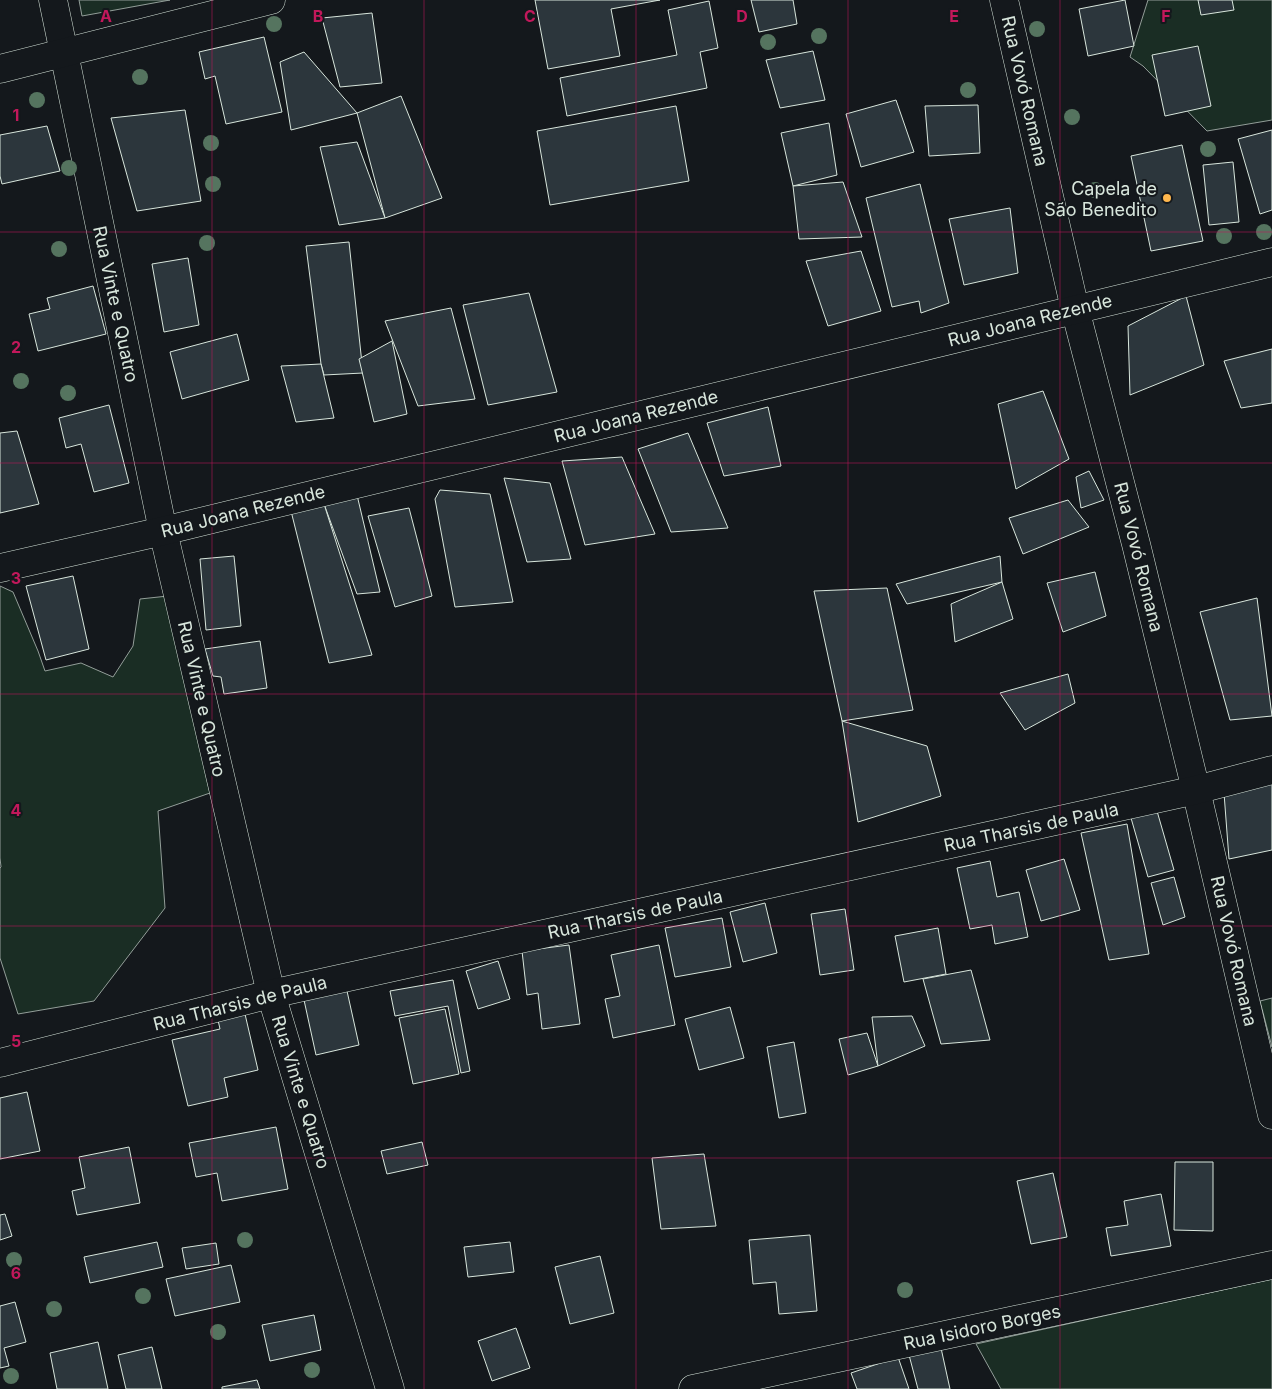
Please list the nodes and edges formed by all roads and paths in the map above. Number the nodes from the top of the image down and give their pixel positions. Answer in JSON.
{"nodes":[{"id":1,"x":53,"y":0,"type":"edge"},
{"id":2,"x":271,"y":0,"type":"edge"},
{"id":3,"x":1004,"y":0,"type":"edge"},
{"id":4,"x":65,"y":54,"type":"junction"},
{"id":5,"x":0,"y":69,"type":"edge"},
{"id":6,"x":1272,"y":262,"type":"edge"},
{"id":7,"x":1075,"y":309,"type":"junction"},
{"id":8,"x":163,"y":531,"type":"junction"},
{"id":9,"x":0,"y":568,"type":"edge"},
{"id":10,"x":1272,"y":770,"type":"edge"},
{"id":11,"x":1196,"y":790,"type":"junction"},
{"id":12,"x":271,"y":994,"type":"junction"},
{"id":13,"x":0,"y":1063,"type":"edge"},
{"id":14,"x":1272,"y":1115,"type":"edge"},
{"id":15,"x":1272,"y":1265,"type":"edge"},
{"id":16,"x":390,"y":1389,"type":"edge"},
{"id":17,"x":693,"y":1389,"type":"edge"}],
"edges":[{"from":1,"to":4,"type":"street","name":"Rua Vinte e Quatro"},
{"from":2,"to":4,"type":"street"},
{"from":3,"to":7,"type":"street","name":"Rua Vovó Romana"},
{"from":4,"to":5,"type":"street"},
{"from":4,"to":8,"type":"street","name":"Rua Vinte e Quatro"},
{"from":6,"to":7,"type":"street","name":"Rua Joana Rezende"},
{"from":7,"to":8,"type":"street","name":"Rua Joana Rezende"},
{"from":7,"to":11,"type":"street","name":"Rua Vovó Romana"},
{"from":8,"to":9,"type":"street","name":"Rua Joana Rezende"},
{"from":8,"to":12,"type":"street","name":"Rua Vinte e Quatro"},
{"from":10,"to":11,"type":"street","name":"Rua Tharsis de Paula"},
{"from":11,"to":12,"type":"street","name":"Rua Tharsis de Paula"},
{"from":11,"to":14,"type":"street","name":"Rua Vovó Romana"},
{"from":12,"to":13,"type":"street","name":"Rua Tharsis de Paula"},
{"from":12,"to":16,"type":"street","name":"Rua Vinte e Quatro"},
{"from":15,"to":17,"type":"street","name":"Rua Isidoro Borges"}]}
